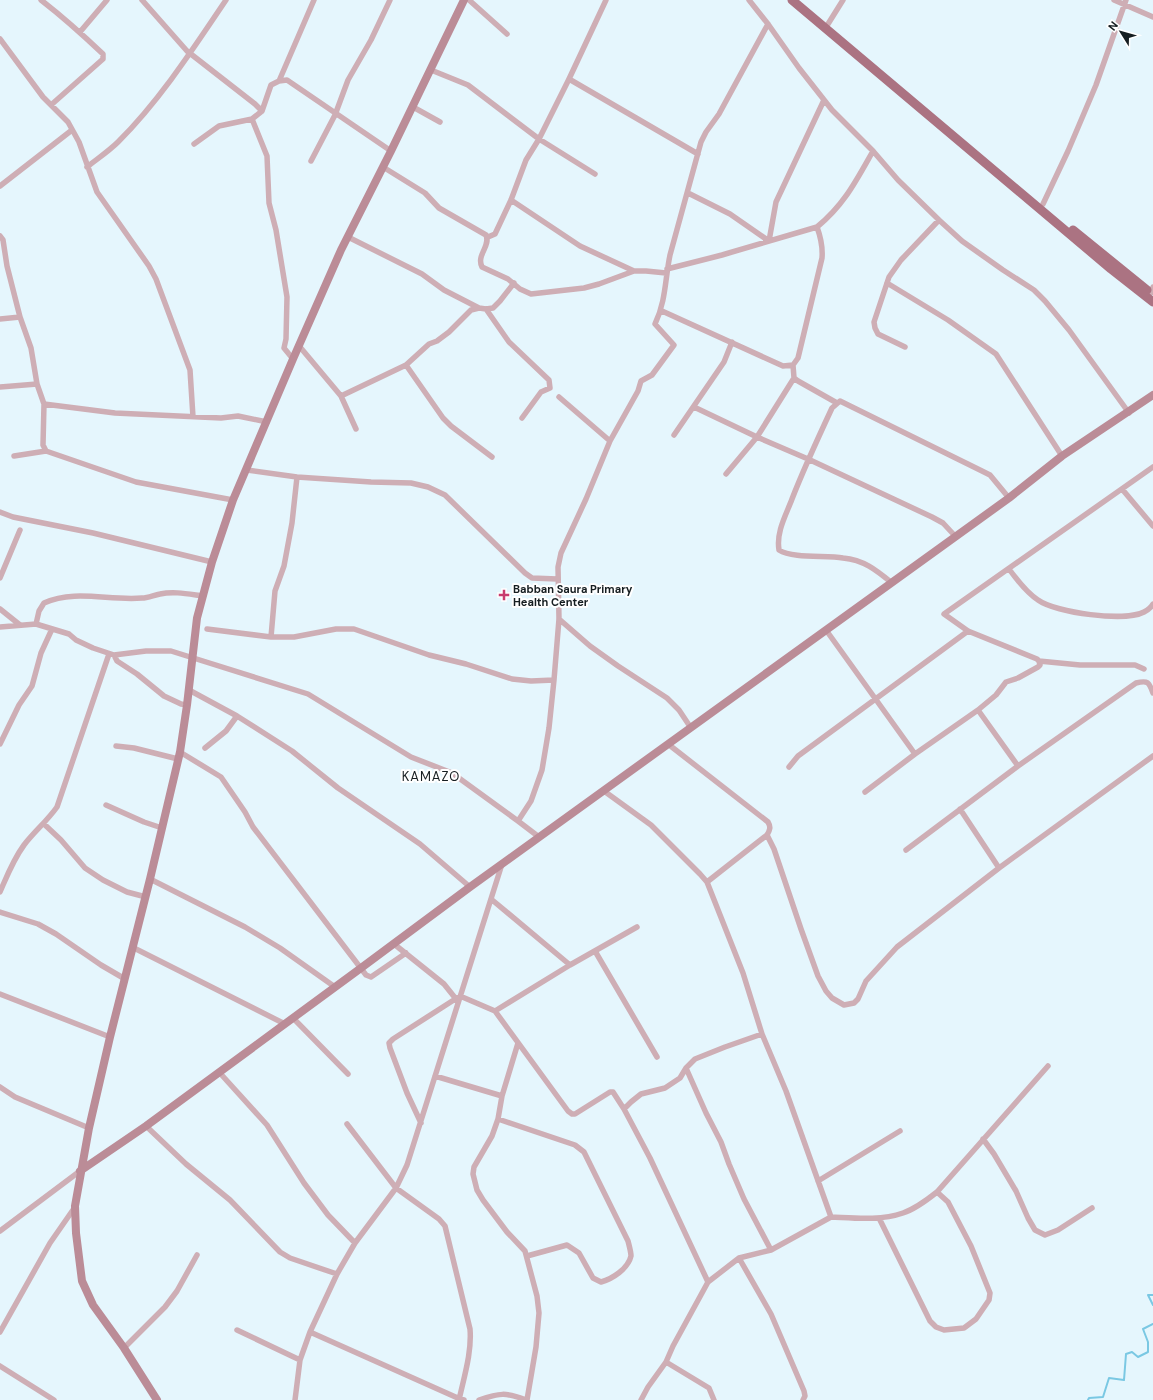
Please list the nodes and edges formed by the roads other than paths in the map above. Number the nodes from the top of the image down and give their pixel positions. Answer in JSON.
{"nodes":[{"id":1,"x":41,"y":0,"type":"edge"},
{"id":2,"x":107,"y":0,"type":"edge"},
{"id":3,"x":142,"y":0,"type":"edge"},
{"id":4,"x":226,"y":0,"type":"edge"},
{"id":5,"x":314,"y":0,"type":"edge"},
{"id":6,"x":390,"y":0,"type":"edge"},
{"id":7,"x":464,"y":0,"type":"edge"},
{"id":8,"x":469,"y":0,"type":"edge"},
{"id":9,"x":606,"y":0,"type":"edge"},
{"id":10,"x":749,"y":0,"type":"edge"},
{"id":11,"x":792,"y":0,"type":"edge"},
{"id":12,"x":799,"y":0,"type":"edge"},
{"id":13,"x":843,"y":0,"type":"edge"},
{"id":14,"x":1114,"y":0,"type":"edge"},
{"id":15,"x":1126,"y":2,"type":"edge"},
{"id":16,"x":1153,"y":17,"type":"edge"},
{"id":17,"x":768,"y":24,"type":"junction"},
{"id":18,"x":828,"y":24,"type":"junction"},
{"id":19,"x":80,"y":32,"type":"junction"},
{"id":20,"x":507,"y":34,"type":"dead end"},
{"id":21,"x":0,"y":40,"type":"edge"},
{"id":22,"x":844,"y":41,"type":"junction"},
{"id":23,"x":190,"y":52,"type":"junction"},
{"id":24,"x":431,"y":70,"type":"junction"},
{"id":25,"x":569,"y":79,"type":"junction"},
{"id":26,"x":279,"y":80,"type":"junction"},
{"id":27,"x":824,"y":100,"type":"junction"},
{"id":28,"x":51,"y":105,"type":"junction"},
{"id":29,"x":413,"y":107,"type":"junction"},
{"id":30,"x":262,"y":111,"type":"junction"},
{"id":31,"x":336,"y":113,"type":"junction"},
{"id":32,"x":252,"y":119,"type":"junction"},
{"id":33,"x":440,"y":122,"type":"dead end"},
{"id":34,"x":72,"y":130,"type":"junction"},
{"id":35,"x":539,"y":139,"type":"junction"},
{"id":36,"x":194,"y":144,"type":"dead end"},
{"id":37,"x":391,"y":151,"type":"junction"},
{"id":38,"x":873,"y":151,"type":"junction"},
{"id":39,"x":698,"y":154,"type":"junction"},
{"id":40,"x":311,"y":161,"type":"dead end"},
{"id":41,"x":87,"y":167,"type":"junction"},
{"id":42,"x":383,"y":167,"type":"junction"},
{"id":43,"x":595,"y":174,"type":"dead end"},
{"id":44,"x":0,"y":186,"type":"edge"},
{"id":45,"x":688,"y":193,"type":"junction"},
{"id":46,"x":510,"y":200,"type":"junction"},
{"id":47,"x":1043,"y":204,"type":"junction"},
{"id":48,"x":939,"y":220,"type":"junction"},
{"id":49,"x":817,"y":227,"type":"junction"},
{"id":50,"x":0,"y":236,"type":"edge"},
{"id":51,"x":348,"y":236,"type":"junction"},
{"id":52,"x":488,"y":237,"type":"junction"},
{"id":53,"x":769,"y":241,"type":"junction"},
{"id":54,"x":634,"y":271,"type":"junction"},
{"id":55,"x":667,"y":271,"type":"junction"},
{"id":56,"x":514,"y":283,"type":"junction"},
{"id":57,"x":887,"y":283,"type":"junction"},
{"id":58,"x":1152,"y":294,"type":"edge"},
{"id":59,"x":480,"y":308,"type":"junction"},
{"id":60,"x":486,"y":309,"type":"junction"},
{"id":61,"x":662,"y":311,"type":"junction"},
{"id":62,"x":20,"y":318,"type":"junction"},
{"id":63,"x":0,"y":319,"type":"edge"},
{"id":64,"x":732,"y":342,"type":"junction"},
{"id":65,"x":300,"y":347,"type":"junction"},
{"id":66,"x":905,"y":347,"type":"dead end"},
{"id":67,"x":293,"y":360,"type":"junction"},
{"id":68,"x":406,"y":365,"type":"junction"},
{"id":69,"x":793,"y":365,"type":"junction"},
{"id":70,"x":794,"y":378,"type":"junction"},
{"id":71,"x":37,"y":384,"type":"junction"},
{"id":72,"x":0,"y":387,"type":"edge"},
{"id":73,"x":1153,"y":395,"type":"edge"},
{"id":74,"x":340,"y":396,"type":"junction"},
{"id":75,"x":559,"y":397,"type":"dead end"},
{"id":76,"x":836,"y":403,"type":"junction"},
{"id":77,"x":44,"y":404,"type":"junction"},
{"id":78,"x":694,"y":406,"type":"junction"},
{"id":79,"x":1129,"y":412,"type":"junction"},
{"id":80,"x":193,"y":416,"type":"junction"},
{"id":81,"x":522,"y":418,"type":"dead end"},
{"id":82,"x":267,"y":422,"type":"junction"},
{"id":83,"x":356,"y":429,"type":"dead end"},
{"id":84,"x":674,"y":435,"type":"dead end"},
{"id":85,"x":757,"y":437,"type":"junction"},
{"id":86,"x":610,"y":441,"type":"junction"},
{"id":87,"x":46,"y":451,"type":"junction"},
{"id":88,"x":14,"y":456,"type":"dead end"},
{"id":89,"x":1062,"y":456,"type":"junction"},
{"id":90,"x":492,"y":457,"type":"dead end"},
{"id":91,"x":808,"y":458,"type":"junction"},
{"id":92,"x":1153,"y":467,"type":"edge"},
{"id":93,"x":247,"y":470,"type":"junction"},
{"id":94,"x":726,"y":474,"type":"dead end"},
{"id":95,"x":297,"y":477,"type":"junction"},
{"id":96,"x":1122,"y":489,"type":"junction"},
{"id":97,"x":1010,"y":498,"type":"junction"},
{"id":98,"x":233,"y":500,"type":"junction"},
{"id":99,"x":0,"y":512,"type":"edge"},
{"id":100,"x":1153,"y":526,"type":"edge"},
{"id":101,"x":20,"y":530,"type":"dead end"},
{"id":102,"x":956,"y":537,"type":"junction"},
{"id":103,"x":212,"y":562,"type":"junction"},
{"id":104,"x":1009,"y":569,"type":"junction"},
{"id":105,"x":0,"y":578,"type":"edge"},
{"id":106,"x":557,"y":579,"type":"junction"},
{"id":107,"x":892,"y":583,"type":"junction"},
{"id":108,"x":203,"y":596,"type":"junction"},
{"id":109,"x":1153,"y":604,"type":"edge"},
{"id":110,"x":0,"y":609,"type":"edge"},
{"id":111,"x":559,"y":619,"type":"junction"},
{"id":112,"x":36,"y":624,"type":"junction"},
{"id":113,"x":20,"y":625,"type":"junction"},
{"id":114,"x":0,"y":627,"type":"edge"},
{"id":115,"x":52,"y":629,"type":"junction"},
{"id":116,"x":207,"y":629,"type":"dead end"},
{"id":117,"x":826,"y":630,"type":"junction"},
{"id":118,"x":968,"y":631,"type":"junction"},
{"id":119,"x":270,"y":637,"type":"junction"},
{"id":120,"x":111,"y":654,"type":"junction"},
{"id":121,"x":193,"y":659,"type":"junction"},
{"id":122,"x":1039,"y":661,"type":"junction"},
{"id":123,"x":1144,"y":670,"type":"dead end"},
{"id":124,"x":554,"y":680,"type":"junction"},
{"id":125,"x":189,"y":690,"type":"junction"},
{"id":126,"x":1153,"y":693,"type":"edge"},
{"id":127,"x":876,"y":698,"type":"junction"},
{"id":128,"x":188,"y":705,"type":"junction"},
{"id":129,"x":978,"y":710,"type":"junction"},
{"id":130,"x":237,"y":716,"type":"junction"},
{"id":131,"x":691,"y":728,"type":"junction"},
{"id":132,"x":0,"y":744,"type":"edge"},
{"id":133,"x":668,"y":744,"type":"junction"},
{"id":134,"x":116,"y":746,"type":"dead end"},
{"id":135,"x":205,"y":748,"type":"dead end"},
{"id":136,"x":915,"y":754,"type":"junction"},
{"id":137,"x":179,"y":756,"type":"junction"},
{"id":138,"x":1153,"y":756,"type":"edge"},
{"id":139,"x":1018,"y":766,"type":"junction"},
{"id":140,"x":789,"y":767,"type":"dead end"},
{"id":141,"x":604,"y":791,"type":"junction"},
{"id":142,"x":865,"y":792,"type":"dead end"},
{"id":143,"x":106,"y":805,"type":"dead end"},
{"id":144,"x":960,"y":809,"type":"junction"},
{"id":145,"x":518,"y":821,"type":"junction"},
{"id":146,"x":44,"y":824,"type":"junction"},
{"id":147,"x":162,"y":828,"type":"junction"},
{"id":148,"x":767,"y":835,"type":"junction"},
{"id":149,"x":539,"y":837,"type":"junction"},
{"id":150,"x":906,"y":850,"type":"dead end"},
{"id":151,"x":502,"y":864,"type":"junction"},
{"id":152,"x":999,"y":868,"type":"junction"},
{"id":153,"x":150,"y":879,"type":"junction"},
{"id":154,"x":707,"y":882,"type":"junction"},
{"id":155,"x":470,"y":886,"type":"junction"},
{"id":156,"x":0,"y":892,"type":"edge"},
{"id":157,"x":146,"y":897,"type":"junction"},
{"id":158,"x":491,"y":899,"type":"junction"},
{"id":159,"x":0,"y":912,"type":"edge"},
{"id":160,"x":637,"y":927,"type":"dead end"},
{"id":161,"x":394,"y":944,"type":"junction"},
{"id":162,"x":132,"y":947,"type":"junction"},
{"id":163,"x":595,"y":951,"type":"junction"},
{"id":164,"x":406,"y":953,"type":"junction"},
{"id":165,"x":570,"y":965,"type":"junction"},
{"id":166,"x":361,"y":968,"type":"junction"},
{"id":167,"x":125,"y":979,"type":"junction"},
{"id":168,"x":335,"y":987,"type":"junction"},
{"id":169,"x":0,"y":994,"type":"edge"},
{"id":170,"x":458,"y":998,"type":"junction"},
{"id":171,"x":494,"y":1011,"type":"junction"},
{"id":172,"x":293,"y":1018,"type":"junction"},
{"id":173,"x":284,"y":1024,"type":"junction"},
{"id":174,"x":762,"y":1034,"type":"junction"},
{"id":175,"x":110,"y":1037,"type":"junction"},
{"id":176,"x":518,"y":1043,"type":"junction"},
{"id":177,"x":657,"y":1057,"type":"dead end"},
{"id":178,"x":1048,"y":1066,"type":"dead end"},
{"id":179,"x":686,"y":1068,"type":"junction"},
{"id":180,"x":219,"y":1072,"type":"junction"},
{"id":181,"x":348,"y":1074,"type":"dead end"},
{"id":182,"x":435,"y":1076,"type":"junction"},
{"id":183,"x":0,"y":1087,"type":"edge"},
{"id":184,"x":502,"y":1096,"type":"junction"},
{"id":185,"x":624,"y":1109,"type":"junction"},
{"id":186,"x":498,"y":1119,"type":"junction"},
{"id":187,"x":421,"y":1123,"type":"junction"},
{"id":188,"x":347,"y":1124,"type":"dead end"},
{"id":189,"x":146,"y":1126,"type":"junction"},
{"id":190,"x":89,"y":1128,"type":"junction"},
{"id":191,"x":900,"y":1131,"type":"dead end"},
{"id":192,"x":983,"y":1139,"type":"junction"},
{"id":193,"x":80,"y":1171,"type":"junction"},
{"id":194,"x":818,"y":1181,"type":"junction"},
{"id":195,"x":396,"y":1188,"type":"junction"},
{"id":196,"x":937,"y":1192,"type":"junction"},
{"id":197,"x":75,"y":1206,"type":"junction"},
{"id":198,"x":1092,"y":1208,"type":"dead end"},
{"id":199,"x":831,"y":1216,"type":"junction"},
{"id":200,"x":879,"y":1218,"type":"junction"},
{"id":201,"x":0,"y":1231,"type":"edge"},
{"id":202,"x":355,"y":1243,"type":"junction"},
{"id":203,"x":771,"y":1250,"type":"junction"},
{"id":204,"x":197,"y":1255,"type":"dead end"},
{"id":205,"x":527,"y":1256,"type":"junction"},
{"id":206,"x":739,"y":1258,"type":"junction"},
{"id":207,"x":337,"y":1274,"type":"junction"},
{"id":208,"x":708,"y":1282,"type":"junction"},
{"id":209,"x":237,"y":1330,"type":"dead end"},
{"id":210,"x":0,"y":1332,"type":"edge"},
{"id":211,"x":310,"y":1332,"type":"junction"},
{"id":212,"x":124,"y":1348,"type":"junction"},
{"id":213,"x":300,"y":1360,"type":"junction"},
{"id":214,"x":666,"y":1362,"type":"junction"},
{"id":215,"x":0,"y":1366,"type":"edge"},
{"id":216,"x":54,"y":1400,"type":"edge"},
{"id":217,"x":157,"y":1400,"type":"edge"},
{"id":218,"x":295,"y":1400,"type":"edge"},
{"id":219,"x":461,"y":1400,"type":"edge"},
{"id":220,"x":479,"y":1400,"type":"edge"},
{"id":221,"x":526,"y":1400,"type":"edge"},
{"id":222,"x":641,"y":1400,"type":"edge"},
{"id":223,"x":714,"y":1400,"type":"edge"},
{"id":224,"x":803,"y":1400,"type":"edge"}],
"edges":[{"from":1,"to":19,"type":"street"},
{"from":2,"to":19,"type":"street"},
{"from":3,"to":23,"type":"street"},
{"from":4,"to":23,"type":"street"},
{"from":5,"to":26,"type":"street"},
{"from":6,"to":31,"type":"street"},
{"from":7,"to":24,"type":"street"},
{"from":8,"to":20,"type":"street"},
{"from":9,"to":25,"type":"street"},
{"from":10,"to":17,"type":"street"},
{"from":11,"to":22,"type":"main road"},
{"from":12,"to":18,"type":"main road"},
{"from":13,"to":18,"type":"street"},
{"from":14,"to":15,"type":"street"},
{"from":15,"to":16,"type":"street"},
{"from":15,"to":47,"type":"street"},
{"from":17,"to":27,"type":"street"},
{"from":17,"to":39,"type":"street"},
{"from":18,"to":22,"type":"main road"},
{"from":19,"to":28,"type":"street"},
{"from":21,"to":28,"type":"street"},
{"from":22,"to":47,"type":"main road"},
{"from":22,"to":58,"type":"main road"},
{"from":23,"to":30,"type":"street"},
{"from":23,"to":41,"type":"street"},
{"from":24,"to":29,"type":"street"},
{"from":24,"to":35,"type":"street"},
{"from":25,"to":35,"type":"street"},
{"from":25,"to":39,"type":"street"},
{"from":26,"to":30,"type":"street"},
{"from":26,"to":31,"type":"street"},
{"from":27,"to":38,"type":"street"},
{"from":27,"to":53,"type":"street"},
{"from":28,"to":34,"type":"street"},
{"from":29,"to":33,"type":"street"},
{"from":29,"to":37,"type":"street"},
{"from":30,"to":32,"type":"street"},
{"from":31,"to":37,"type":"street"},
{"from":31,"to":40,"type":"street"},
{"from":32,"to":36,"type":"street"},
{"from":32,"to":67,"type":"street"},
{"from":34,"to":41,"type":"street"},
{"from":34,"to":44,"type":"street"},
{"from":35,"to":43,"type":"street"},
{"from":35,"to":46,"type":"street"},
{"from":37,"to":42,"type":"street"},
{"from":38,"to":48,"type":"street"},
{"from":38,"to":49,"type":"street"},
{"from":39,"to":45,"type":"street"},
{"from":41,"to":80,"type":"street"},
{"from":42,"to":51,"type":"street"},
{"from":42,"to":52,"type":"street"},
{"from":45,"to":53,"type":"street"},
{"from":45,"to":55,"type":"street"},
{"from":46,"to":52,"type":"street"},
{"from":46,"to":54,"type":"street"},
{"from":47,"to":58,"type":"main road"},
{"from":48,"to":57,"type":"street"},
{"from":48,"to":79,"type":"street"},
{"from":49,"to":53,"type":"street"},
{"from":49,"to":69,"type":"street"},
{"from":50,"to":62,"type":"street"},
{"from":51,"to":59,"type":"street"},
{"from":51,"to":65,"type":"street"},
{"from":52,"to":56,"type":"street"},
{"from":53,"to":55,"type":"street"},
{"from":54,"to":55,"type":"street"},
{"from":54,"to":56,"type":"street"},
{"from":55,"to":61,"type":"street"},
{"from":56,"to":60,"type":"street"},
{"from":57,"to":66,"type":"street"},
{"from":57,"to":89,"type":"street"},
{"from":59,"to":60,"type":"street"},
{"from":59,"to":68,"type":"street"},
{"from":60,"to":81,"type":"street"},
{"from":61,"to":64,"type":"street"},
{"from":61,"to":86,"type":"street"},
{"from":62,"to":63,"type":"street"},
{"from":62,"to":71,"type":"street"},
{"from":64,"to":69,"type":"street"},
{"from":64,"to":78,"type":"street"},
{"from":65,"to":67,"type":"street"},
{"from":65,"to":74,"type":"street"},
{"from":67,"to":82,"type":"street"},
{"from":68,"to":74,"type":"street"},
{"from":68,"to":90,"type":"street"},
{"from":69,"to":70,"type":"street"},
{"from":70,"to":76,"type":"street"},
{"from":70,"to":85,"type":"street"},
{"from":71,"to":72,"type":"street"},
{"from":71,"to":77,"type":"street"},
{"from":73,"to":79,"type":"street"},
{"from":74,"to":83,"type":"street"},
{"from":75,"to":86,"type":"street"},
{"from":76,"to":91,"type":"street"},
{"from":76,"to":97,"type":"street"},
{"from":77,"to":80,"type":"street"},
{"from":77,"to":87,"type":"street"},
{"from":78,"to":84,"type":"street"},
{"from":78,"to":85,"type":"street"},
{"from":79,"to":89,"type":"street"},
{"from":80,"to":82,"type":"street"},
{"from":82,"to":93,"type":"street"},
{"from":85,"to":91,"type":"street"},
{"from":85,"to":94,"type":"street"},
{"from":86,"to":106,"type":"street"},
{"from":87,"to":88,"type":"street"},
{"from":87,"to":98,"type":"street"},
{"from":89,"to":97,"type":"street"},
{"from":91,"to":102,"type":"street"},
{"from":91,"to":107,"type":"street"},
{"from":92,"to":96,"type":"street"},
{"from":93,"to":95,"type":"street"},
{"from":93,"to":98,"type":"street"},
{"from":95,"to":106,"type":"street"},
{"from":95,"to":119,"type":"street"},
{"from":96,"to":100,"type":"street"},
{"from":96,"to":104,"type":"street"},
{"from":97,"to":102,"type":"street"},
{"from":98,"to":103,"type":"street"},
{"from":99,"to":103,"type":"street"},
{"from":101,"to":105,"type":"street"},
{"from":102,"to":107,"type":"street"},
{"from":103,"to":108,"type":"street"},
{"from":104,"to":109,"type":"street"},
{"from":104,"to":118,"type":"street"},
{"from":106,"to":111,"type":"street"},
{"from":107,"to":117,"type":"street"},
{"from":108,"to":112,"type":"street"},
{"from":108,"to":121,"type":"street"},
{"from":110,"to":113,"type":"street"},
{"from":111,"to":124,"type":"street"},
{"from":111,"to":131,"type":"street"},
{"from":112,"to":113,"type":"street"},
{"from":112,"to":115,"type":"street"},
{"from":113,"to":114,"type":"street"},
{"from":115,"to":120,"type":"street"},
{"from":115,"to":132,"type":"street"},
{"from":116,"to":119,"type":"street"},
{"from":117,"to":127,"type":"street"},
{"from":117,"to":131,"type":"street"},
{"from":118,"to":122,"type":"street"},
{"from":118,"to":127,"type":"street"},
{"from":119,"to":124,"type":"street"},
{"from":120,"to":121,"type":"street"},
{"from":120,"to":128,"type":"street"},
{"from":120,"to":146,"type":"street"},
{"from":121,"to":125,"type":"street"},
{"from":121,"to":145,"type":"street"},
{"from":122,"to":123,"type":"street"},
{"from":122,"to":129,"type":"street"},
{"from":124,"to":145,"type":"street"},
{"from":125,"to":128,"type":"street"},
{"from":125,"to":130,"type":"street"},
{"from":126,"to":139,"type":"street"},
{"from":127,"to":136,"type":"street"},
{"from":127,"to":140,"type":"street"},
{"from":128,"to":137,"type":"street"},
{"from":129,"to":136,"type":"street"},
{"from":129,"to":139,"type":"street"},
{"from":130,"to":135,"type":"street"},
{"from":130,"to":155,"type":"street"},
{"from":131,"to":133,"type":"street"},
{"from":133,"to":141,"type":"street"},
{"from":133,"to":148,"type":"street"},
{"from":134,"to":137,"type":"street"},
{"from":136,"to":142,"type":"street"},
{"from":137,"to":147,"type":"street"},
{"from":137,"to":166,"type":"street"},
{"from":138,"to":152,"type":"street"},
{"from":139,"to":144,"type":"street"},
{"from":141,"to":149,"type":"street"},
{"from":141,"to":154,"type":"street"},
{"from":143,"to":147,"type":"street"},
{"from":144,"to":150,"type":"street"},
{"from":144,"to":152,"type":"street"},
{"from":145,"to":149,"type":"street"},
{"from":146,"to":156,"type":"street"},
{"from":146,"to":157,"type":"street"},
{"from":147,"to":153,"type":"street"},
{"from":148,"to":152,"type":"street"},
{"from":148,"to":154,"type":"street"},
{"from":149,"to":151,"type":"street"},
{"from":151,"to":155,"type":"street"},
{"from":151,"to":158,"type":"street"},
{"from":153,"to":157,"type":"street"},
{"from":153,"to":168,"type":"street"},
{"from":154,"to":174,"type":"street"},
{"from":155,"to":161,"type":"street"},
{"from":157,"to":162,"type":"street"},
{"from":158,"to":165,"type":"street"},
{"from":158,"to":170,"type":"street"},
{"from":159,"to":167,"type":"street"},
{"from":160,"to":163,"type":"street"},
{"from":161,"to":164,"type":"street"},
{"from":161,"to":166,"type":"street"},
{"from":162,"to":167,"type":"street"},
{"from":162,"to":173,"type":"street"},
{"from":163,"to":165,"type":"street"},
{"from":163,"to":177,"type":"street"},
{"from":164,"to":166,"type":"street"},
{"from":164,"to":170,"type":"street"},
{"from":165,"to":171,"type":"street"},
{"from":166,"to":168,"type":"street"},
{"from":167,"to":175,"type":"street"},
{"from":168,"to":172,"type":"street"},
{"from":169,"to":175,"type":"street"},
{"from":170,"to":171,"type":"street"},
{"from":170,"to":182,"type":"street"},
{"from":170,"to":187,"type":"street"},
{"from":171,"to":176,"type":"street"},
{"from":172,"to":173,"type":"street"},
{"from":172,"to":181,"type":"street"},
{"from":173,"to":180,"type":"street"},
{"from":174,"to":179,"type":"street"},
{"from":174,"to":194,"type":"street"},
{"from":175,"to":190,"type":"street"},
{"from":176,"to":184,"type":"street"},
{"from":176,"to":185,"type":"street"},
{"from":178,"to":192,"type":"street"},
{"from":179,"to":185,"type":"street"},
{"from":179,"to":203,"type":"street"},
{"from":180,"to":189,"type":"street"},
{"from":180,"to":202,"type":"street"},
{"from":182,"to":184,"type":"street"},
{"from":182,"to":187,"type":"street"},
{"from":183,"to":190,"type":"street"},
{"from":184,"to":186,"type":"street"},
{"from":185,"to":208,"type":"street"},
{"from":186,"to":205,"type":"street"},
{"from":186,"to":205,"type":"street"},
{"from":187,"to":195,"type":"street"},
{"from":188,"to":195,"type":"street"},
{"from":189,"to":193,"type":"street"},
{"from":189,"to":207,"type":"street"},
{"from":190,"to":193,"type":"street"},
{"from":191,"to":194,"type":"street"},
{"from":192,"to":196,"type":"street"},
{"from":192,"to":198,"type":"street"},
{"from":193,"to":197,"type":"street"},
{"from":193,"to":201,"type":"street"},
{"from":194,"to":199,"type":"street"},
{"from":195,"to":202,"type":"street"},
{"from":195,"to":219,"type":"street"},
{"from":196,"to":200,"type":"street"},
{"from":196,"to":200,"type":"street"},
{"from":197,"to":210,"type":"street"},
{"from":197,"to":212,"type":"street"},
{"from":199,"to":200,"type":"street"},
{"from":199,"to":203,"type":"street"},
{"from":202,"to":207,"type":"street"},
{"from":203,"to":206,"type":"street"},
{"from":204,"to":212,"type":"street"},
{"from":205,"to":221,"type":"street"},
{"from":206,"to":208,"type":"street"},
{"from":206,"to":224,"type":"street"},
{"from":207,"to":211,"type":"street"},
{"from":208,"to":214,"type":"street"},
{"from":209,"to":213,"type":"street"},
{"from":211,"to":213,"type":"street"},
{"from":211,"to":219,"type":"street"},
{"from":212,"to":217,"type":"street"},
{"from":213,"to":218,"type":"street"},
{"from":214,"to":222,"type":"street"},
{"from":214,"to":223,"type":"street"},
{"from":215,"to":216,"type":"street"},
{"from":220,"to":221,"type":"street"}]}
